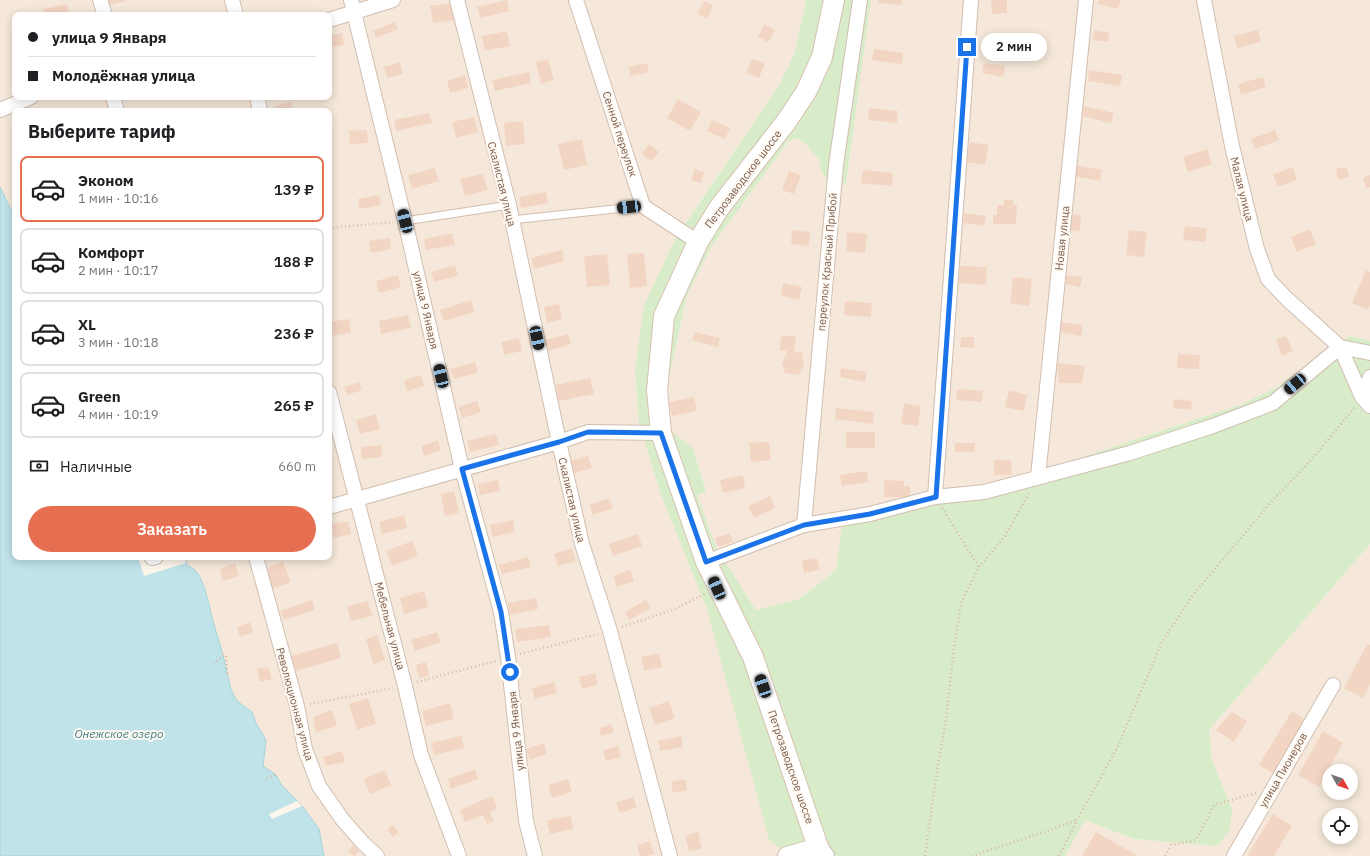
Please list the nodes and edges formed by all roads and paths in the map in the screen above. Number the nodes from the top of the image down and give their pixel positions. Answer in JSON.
{"nodes":[{"id":1,"x":100,"y":0,"type":"edge"},
{"id":2,"x":232,"y":0,"type":"edge"},
{"id":3,"x":393,"y":0,"type":"edge"},
{"id":4,"x":457,"y":0,"type":"edge"},
{"id":5,"x":576,"y":0,"type":"edge"},
{"id":6,"x":834,"y":0,"type":"edge"},
{"id":7,"x":860,"y":0,"type":"edge"},
{"id":8,"x":971,"y":0,"type":"edge"},
{"id":9,"x":1086,"y":0,"type":"edge"},
{"id":10,"x":1204,"y":0,"type":"edge"},
{"id":11,"x":353,"y":6,"type":"edge"},
{"id":12,"x":104,"y":12,"type":"edge"},
{"id":13,"x":235,"y":12,"type":"edge"},
{"id":14,"x":332,"y":18,"type":"edge"},
{"id":15,"x":24,"y":100,"type":"edge"},
{"id":16,"x":0,"y":110,"type":"edge"},
{"id":17,"x":508,"y":205,"type":"junction"},
{"id":18,"x":643,"y":206,"type":"junction"},
{"id":19,"x":512,"y":220,"type":"junction"},
{"id":20,"x":405,"y":221,"type":"junction"},
{"id":21,"x":332,"y":228,"type":"edge"},
{"id":22,"x":698,"y":242,"type":"junction"},
{"id":23,"x":1340,"y":348,"type":"junction"},
{"id":24,"x":1370,"y":353,"type":"edge"},
{"id":25,"x":1370,"y":377,"type":"edge"},
{"id":26,"x":1366,"y":402,"type":"edge"},
{"id":27,"x":332,"y":403,"type":"edge"},
{"id":28,"x":661,"y":433,"type":"junction"},
{"id":29,"x":559,"y":442,"type":"junction"},
{"id":30,"x":462,"y":469,"type":"junction"},
{"id":31,"x":1038,"y":477,"type":"junction"},
{"id":32,"x":936,"y":497,"type":"junction"},
{"id":33,"x":357,"y":499,"type":"junction"},
{"id":34,"x":332,"y":506,"type":"edge"},
{"id":35,"x":804,"y":525,"type":"junction"},
{"id":36,"x":257,"y":560,"type":"edge"},
{"id":37,"x":706,"y":562,"type":"junction"},
{"id":38,"x":979,"y":567,"type":"junction"},
{"id":39,"x":214,"y":664,"type":"dead end"},
{"id":40,"x":227,"y":674,"type":"dead end"},
{"id":41,"x":1333,"y":685,"type":"dead end"},
{"id":42,"x":276,"y":775,"type":"dead end"},
{"id":43,"x":267,"y":778,"type":"dead end"},
{"id":44,"x":1272,"y":788,"type":"junction"},
{"id":45,"x":1077,"y":820,"type":"junction"},
{"id":46,"x":821,"y":852,"type":"edge"},
{"id":47,"x":377,"y":856,"type":"edge"},
{"id":48,"x":459,"y":856,"type":"edge"},
{"id":49,"x":535,"y":856,"type":"edge"},
{"id":50,"x":670,"y":856,"type":"edge"},
{"id":51,"x":787,"y":856,"type":"edge"},
{"id":52,"x":925,"y":856,"type":"edge"},
{"id":53,"x":972,"y":856,"type":"edge"},
{"id":54,"x":1059,"y":856,"type":"edge"},
{"id":55,"x":1166,"y":856,"type":"edge"},
{"id":56,"x":1234,"y":856,"type":"edge"}],
"edges":[{"from":1,"to":12,"type":"street"},
{"from":2,"to":13,"type":"street"},
{"from":3,"to":11,"type":"street"},
{"from":4,"to":17,"type":"street","name":"Скалистая улица"},
{"from":5,"to":18,"type":"street","name":"Сенной переулок"},
{"from":6,"to":22,"type":"main road","name":"Петрозаводское шоссе"},
{"from":7,"to":35,"type":"street","name":"переулок Красный Прибой"},
{"from":8,"to":32,"type":"street"},
{"from":9,"to":31,"type":"street","name":"Новая улица"},
{"from":10,"to":23,"type":"street","name":"Малая улица"},
{"from":11,"to":14,"type":"street"},
{"from":11,"to":20,"type":"street","name":"улица 9 Января"},
{"from":15,"to":16,"type":"street"},
{"from":17,"to":19,"type":"street","name":"Скалистая улица"},
{"from":17,"to":20,"type":"lane"},
{"from":18,"to":19,"type":"lane"},
{"from":18,"to":22,"type":"street"},
{"from":19,"to":29,"type":"street","name":"Скалистая улица"},
{"from":20,"to":21,"type":"path"},
{"from":20,"to":30,"type":"street","name":"улица 9 Января"},
{"from":22,"to":28,"type":"main road","name":"Петрозаводское шоссе"},
{"from":23,"to":24,"type":"street"},
{"from":23,"to":26,"type":"street"},
{"from":23,"to":31,"type":"street"},
{"from":25,"to":26,"type":"street"},
{"from":26,"to":45,"type":"path"},
{"from":27,"to":33,"type":"street","name":"Мебельная улица"},
{"from":28,"to":29,"type":"street"},
{"from":28,"to":37,"type":"main road","name":"Петрозаводское шоссе"},
{"from":29,"to":30,"type":"street"},
{"from":29,"to":50,"type":"street","name":"Скалистая улица"},
{"from":30,"to":33,"type":"street"},
{"from":30,"to":49,"type":"street","name":"улица 9 Января"},
{"from":31,"to":32,"type":"street"},
{"from":31,"to":38,"type":"path"},
{"from":32,"to":35,"type":"street"},
{"from":32,"to":38,"type":"path"},
{"from":33,"to":34,"type":"street"},
{"from":33,"to":48,"type":"street","name":"Мебельная улица"},
{"from":35,"to":37,"type":"street"},
{"from":36,"to":47,"type":"street","name":"Революционная улица"},
{"from":37,"to":46,"type":"main road","name":"Петрозаводское шоссе"},
{"from":38,"to":52,"type":"path"},
{"from":39,"to":40,"type":"path"},
{"from":41,"to":44,"type":"street","name":"улица Пионеров"},
{"from":42,"to":43,"type":"path"},
{"from":44,"to":55,"type":"path"},
{"from":44,"to":56,"type":"street","name":"улица Пионеров"},
{"from":45,"to":53,"type":"path"},
{"from":45,"to":54,"type":"path"},
{"from":46,"to":51,"type":"street"}]}
